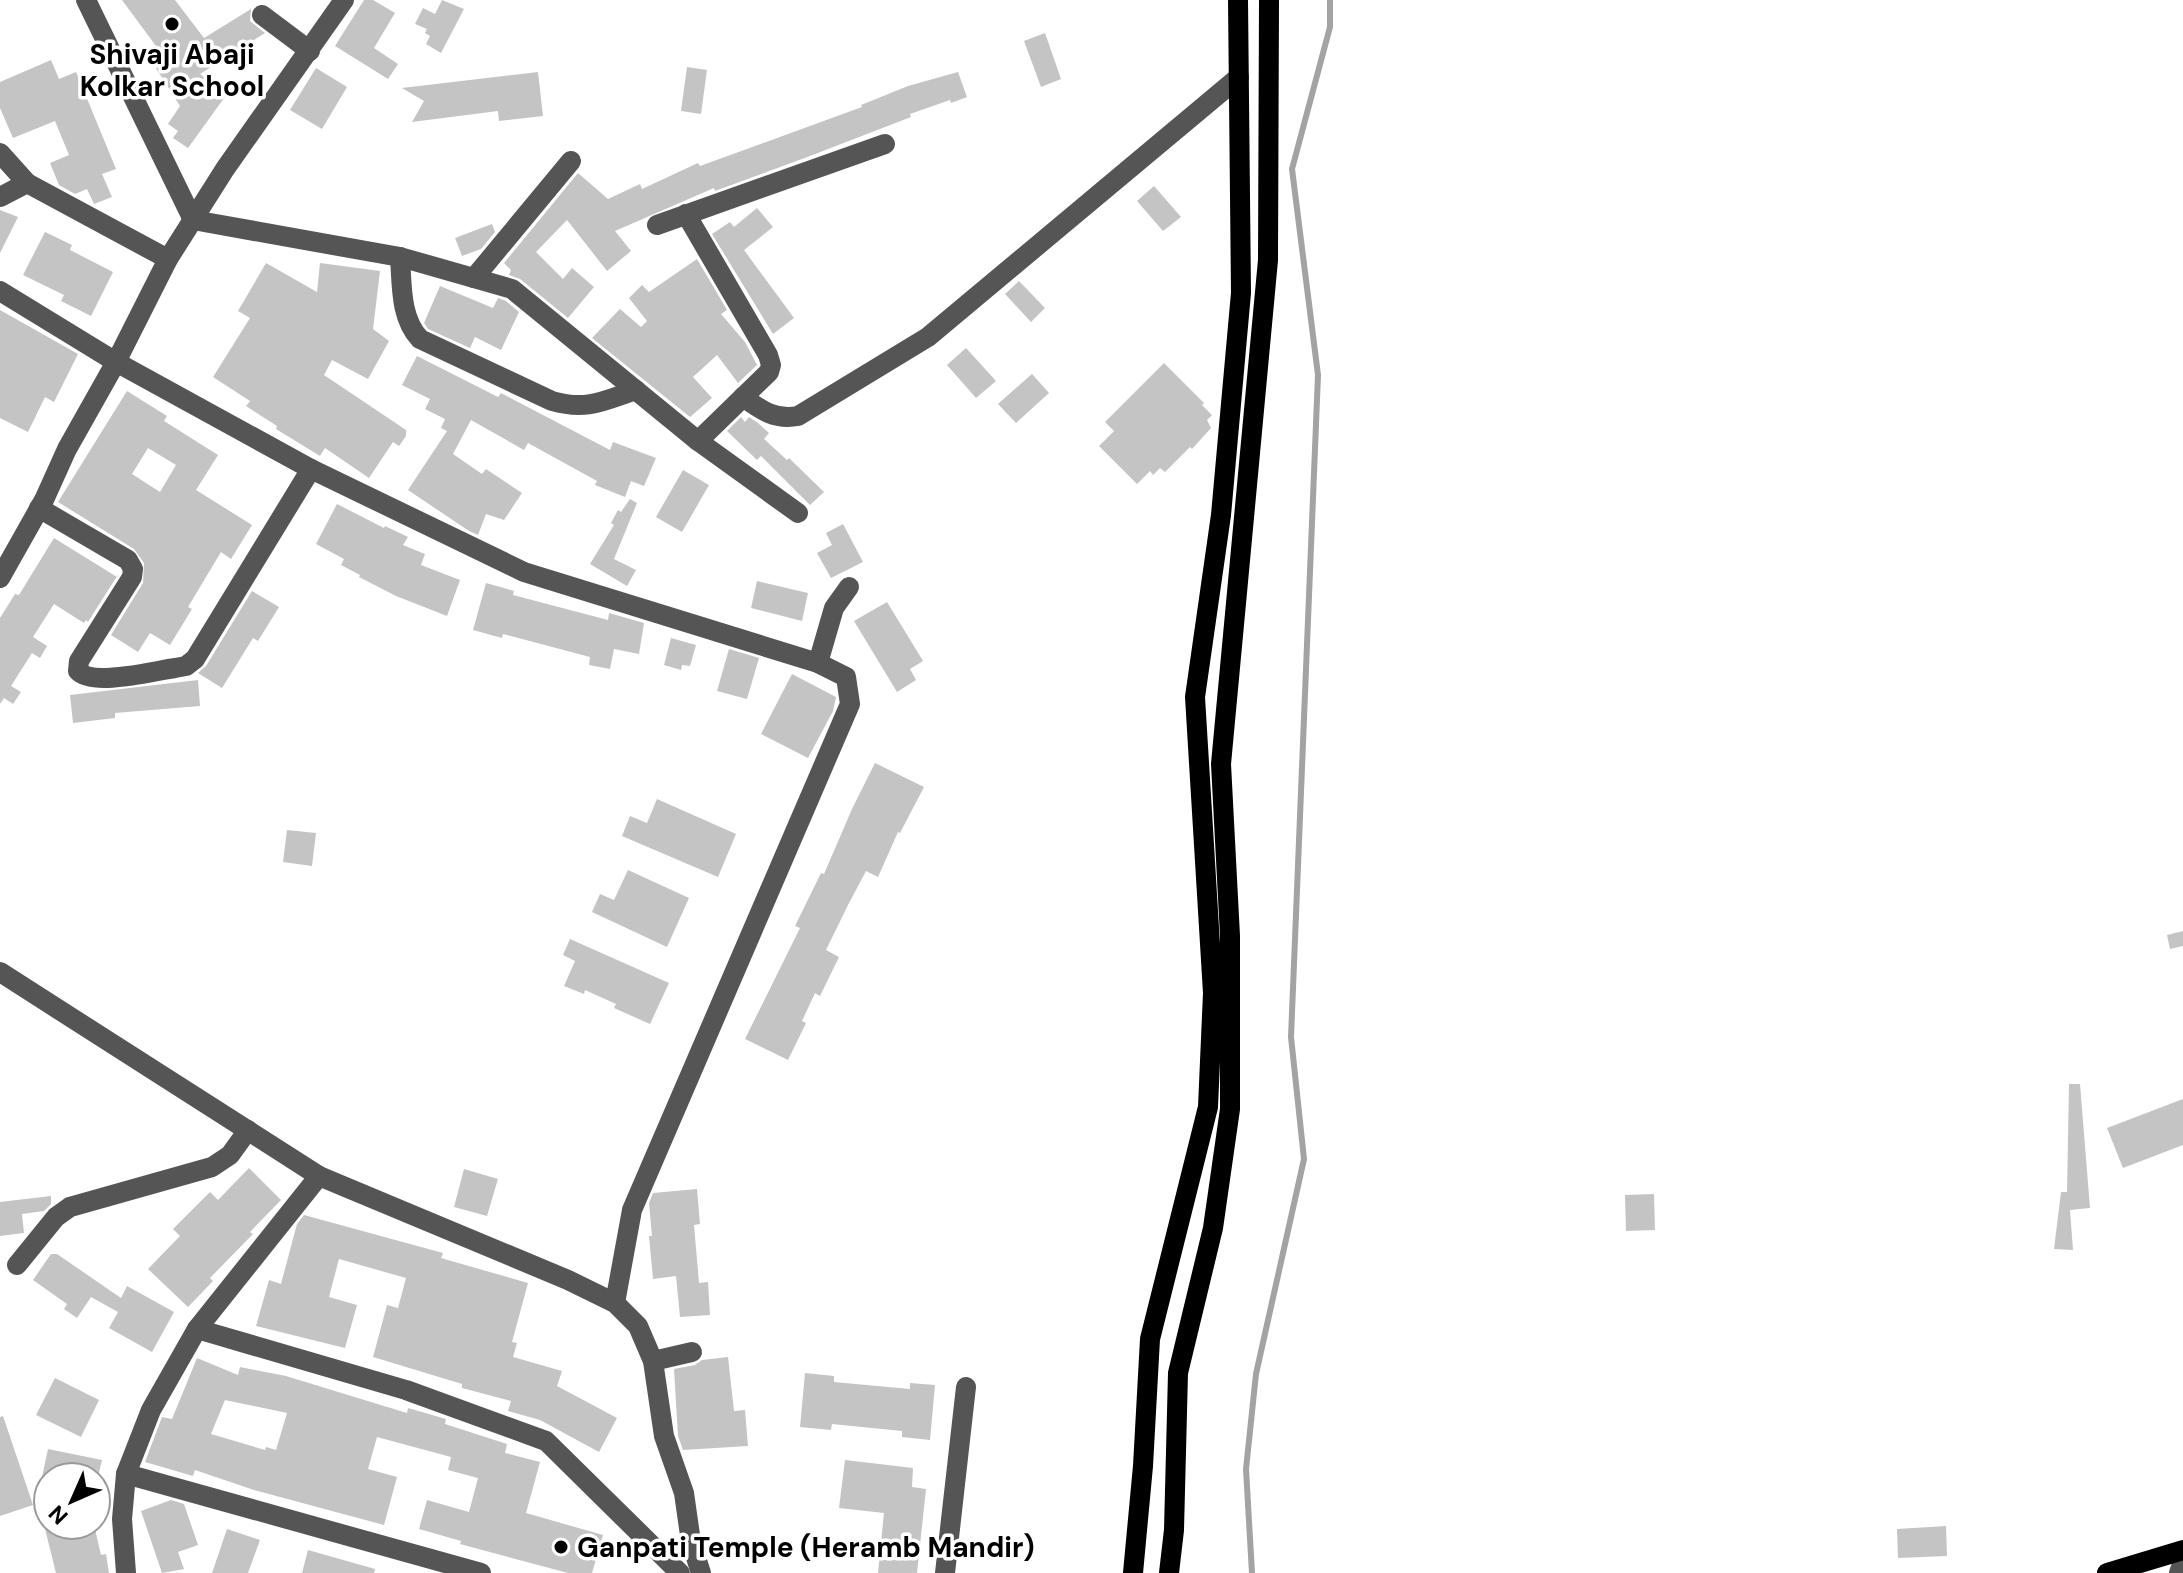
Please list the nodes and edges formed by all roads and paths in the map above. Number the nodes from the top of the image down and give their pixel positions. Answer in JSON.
{"nodes":[{"id":1,"x":86,"y":0,"type":"edge"},
{"id":2,"x":344,"y":0,"type":"edge"},
{"id":3,"x":1238,"y":0,"type":"edge"},
{"id":4,"x":1269,"y":0,"type":"edge"},
{"id":5,"x":262,"y":15,"type":"dead end"},
{"id":6,"x":310,"y":51,"type":"junction"},
{"id":7,"x":1239,"y":77,"type":"junction"},
{"id":8,"x":885,"y":144,"type":"dead end"},
{"id":9,"x":0,"y":153,"type":"edge"},
{"id":10,"x":571,"y":161,"type":"dead end"},
{"id":11,"x":27,"y":183,"type":"junction"},
{"id":12,"x":0,"y":197,"type":"edge"},
{"id":13,"x":686,"y":214,"type":"junction"},
{"id":14,"x":193,"y":220,"type":"junction"},
{"id":15,"x":657,"y":225,"type":"dead end"},
{"id":16,"x":400,"y":257,"type":"junction"},
{"id":17,"x":168,"y":259,"type":"junction"},
{"id":18,"x":474,"y":278,"type":"junction"},
{"id":19,"x":0,"y":291,"type":"edge"},
{"id":20,"x":116,"y":362,"type":"junction"},
{"id":21,"x":636,"y":390,"type":"junction"},
{"id":22,"x":743,"y":397,"type":"junction"},
{"id":23,"x":698,"y":441,"type":"junction"},
{"id":24,"x":311,"y":469,"type":"junction"},
{"id":25,"x":39,"y":508,"type":"junction"},
{"id":26,"x":798,"y":513,"type":"dead end"},
{"id":27,"x":0,"y":578,"type":"edge"},
{"id":28,"x":849,"y":587,"type":"dead end"},
{"id":29,"x":818,"y":663,"type":"junction"},
{"id":30,"x":0,"y":972,"type":"edge"},
{"id":31,"x":248,"y":1130,"type":"junction"},
{"id":32,"x":319,"y":1176,"type":"junction"},
{"id":33,"x":17,"y":1265,"type":"dead end"},
{"id":34,"x":615,"y":1303,"type":"junction"},
{"id":35,"x":197,"y":1329,"type":"junction"},
{"id":36,"x":692,"y":1352,"type":"dead end"},
{"id":37,"x":653,"y":1361,"type":"junction"},
{"id":38,"x":966,"y":1387,"type":"dead end"},
{"id":39,"x":126,"y":1474,"type":"junction"},
{"id":40,"x":2183,"y":1550,"type":"edge"},
{"id":41,"x":2183,"y":1562,"type":"edge"},
{"id":42,"x":126,"y":1573,"type":"edge"},
{"id":43,"x":481,"y":1573,"type":"edge"},
{"id":44,"x":680,"y":1573,"type":"edge"},
{"id":45,"x":701,"y":1573,"type":"edge"},
{"id":46,"x":945,"y":1573,"type":"edge"},
{"id":47,"x":1133,"y":1573,"type":"edge"},
{"id":48,"x":1169,"y":1573,"type":"edge"},
{"id":49,"x":2107,"y":1573,"type":"edge"},
{"id":50,"x":2179,"y":1573,"type":"edge"}],
"edges":[{"from":1,"to":14,"type":"street"},
{"from":2,"to":6,"type":"street"},
{"from":3,"to":7,"type":"main road"},
{"from":4,"to":48,"type":"main road"},
{"from":5,"to":6,"type":"street"},
{"from":6,"to":14,"type":"street"},
{"from":7,"to":22,"type":"street"},
{"from":7,"to":47,"type":"main road"},
{"from":8,"to":13,"type":"street"},
{"from":9,"to":11,"type":"street"},
{"from":10,"to":18,"type":"street"},
{"from":11,"to":12,"type":"street"},
{"from":11,"to":17,"type":"street"},
{"from":13,"to":15,"type":"street"},
{"from":13,"to":22,"type":"street"},
{"from":14,"to":16,"type":"street"},
{"from":14,"to":17,"type":"street"},
{"from":16,"to":18,"type":"street"},
{"from":16,"to":21,"type":"street"},
{"from":17,"to":20,"type":"street"},
{"from":18,"to":21,"type":"street"},
{"from":19,"to":20,"type":"street"},
{"from":20,"to":24,"type":"street"},
{"from":20,"to":25,"type":"street"},
{"from":21,"to":23,"type":"street"},
{"from":22,"to":23,"type":"street"},
{"from":23,"to":26,"type":"street"},
{"from":24,"to":25,"type":"street"},
{"from":24,"to":29,"type":"street"},
{"from":25,"to":27,"type":"street"},
{"from":28,"to":29,"type":"street"},
{"from":29,"to":34,"type":"street"},
{"from":30,"to":31,"type":"street"},
{"from":31,"to":32,"type":"street"},
{"from":31,"to":33,"type":"street"},
{"from":32,"to":34,"type":"street"},
{"from":32,"to":35,"type":"street"},
{"from":34,"to":37,"type":"street"},
{"from":35,"to":39,"type":"street"},
{"from":35,"to":44,"type":"street"},
{"from":36,"to":37,"type":"street"},
{"from":37,"to":45,"type":"street"},
{"from":38,"to":46,"type":"street"},
{"from":39,"to":42,"type":"street"},
{"from":39,"to":43,"type":"street"},
{"from":40,"to":49,"type":"main road"},
{"from":41,"to":50,"type":"street"}]}
